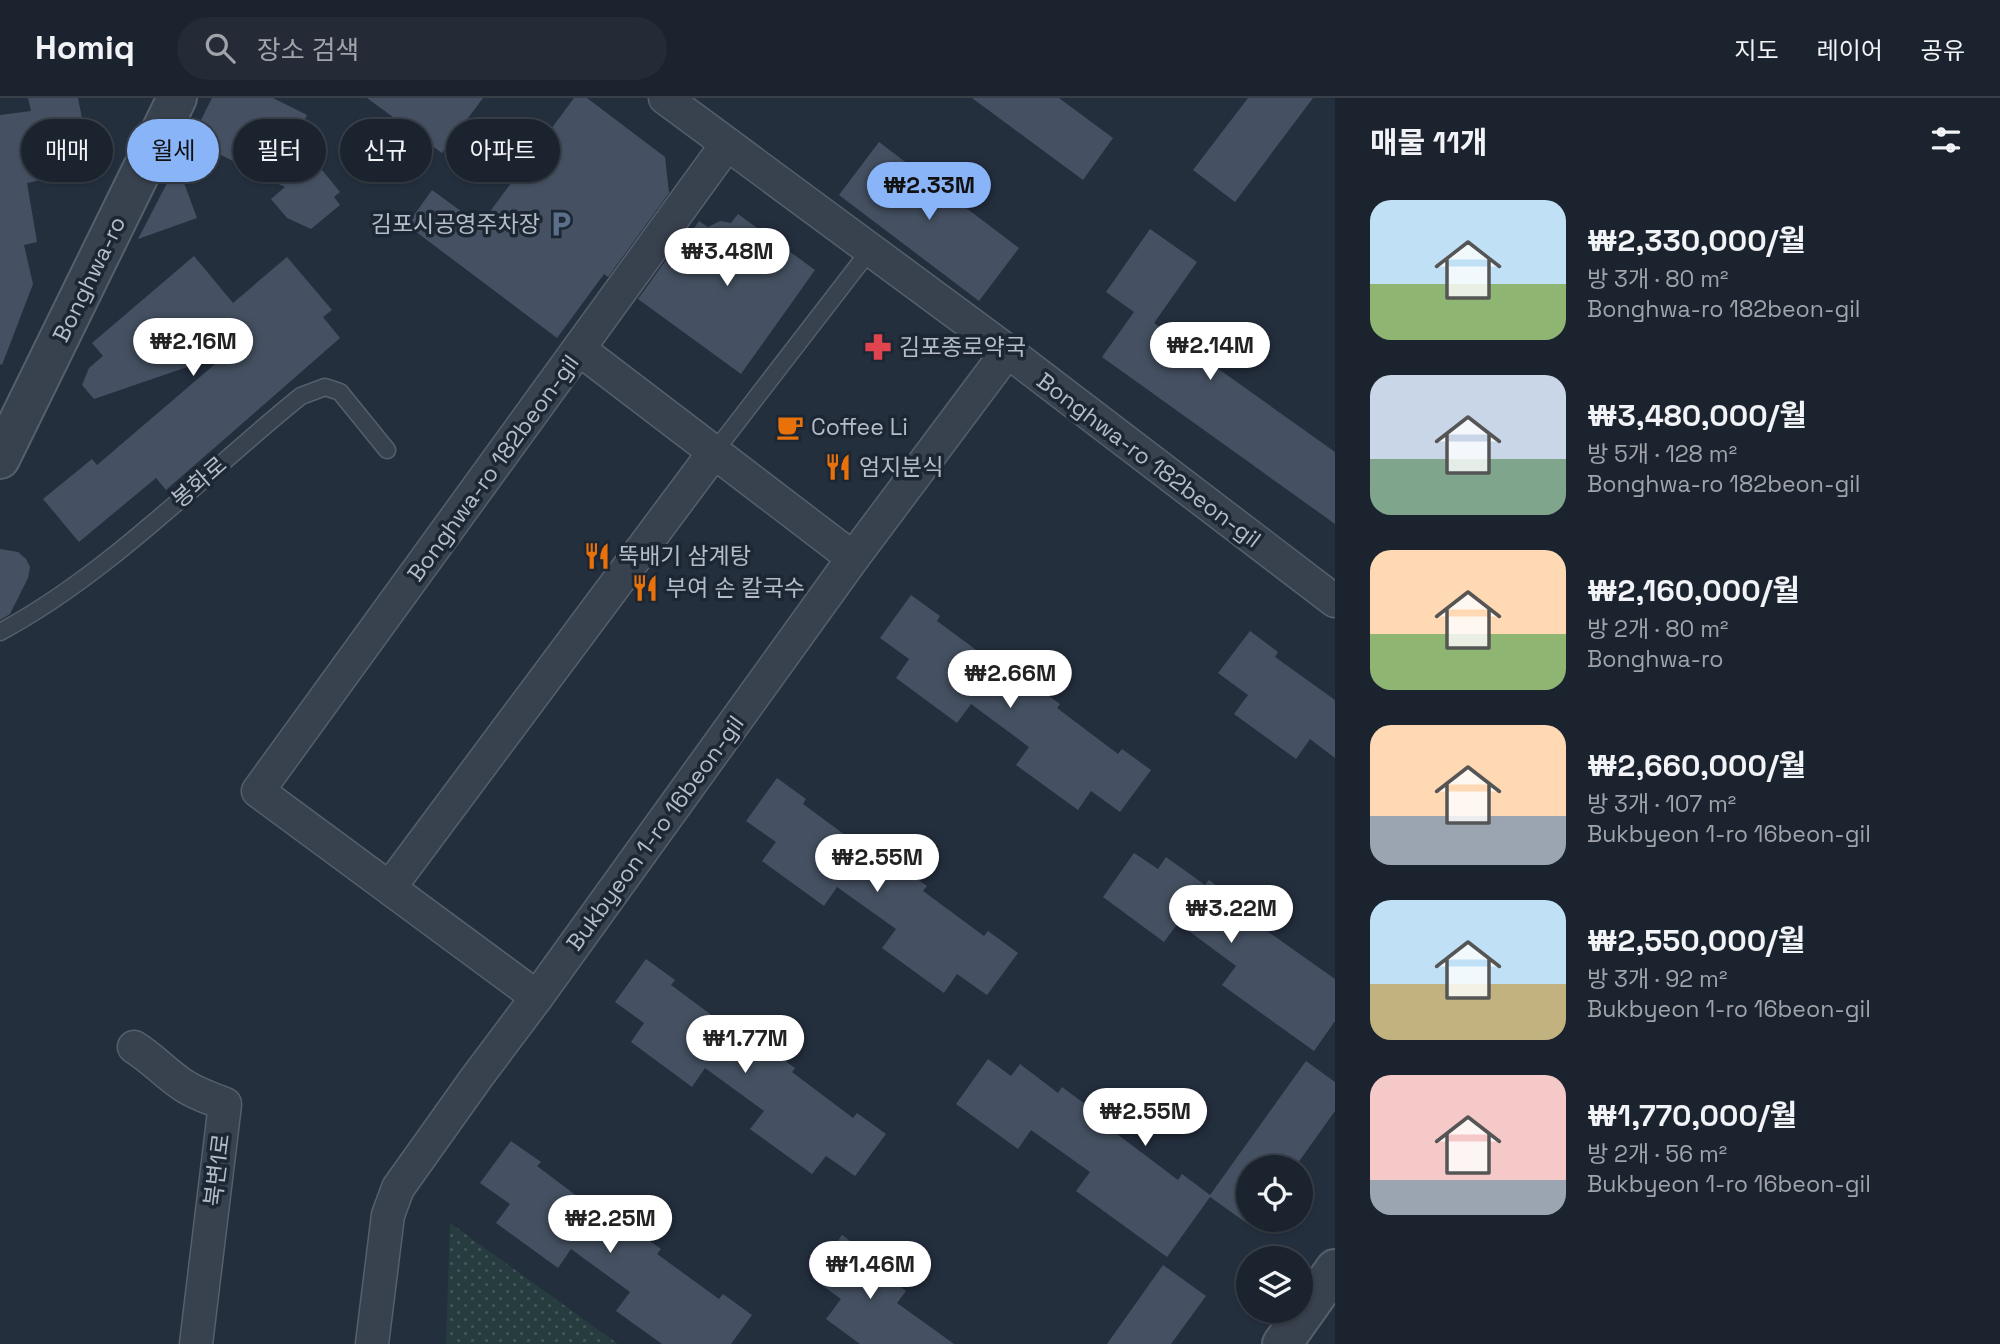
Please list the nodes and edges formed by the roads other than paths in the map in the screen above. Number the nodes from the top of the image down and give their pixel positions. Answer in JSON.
{"nodes":[{"id":1,"x":177,"y":98,"type":"edge"},
{"id":2,"x":665,"y":98,"type":"edge"},
{"id":3,"x":727,"y":144,"type":"junction"},
{"id":4,"x":870,"y":250,"type":"junction"},
{"id":5,"x":579,"y":349,"type":"junction"},
{"id":6,"x":1007,"y":352,"type":"junction"},
{"id":7,"x":387,"y":450,"type":"dead end"},
{"id":8,"x":715,"y":452,"type":"junction"},
{"id":9,"x":0,"y":459,"type":"edge"},
{"id":10,"x":853,"y":558,"type":"junction"},
{"id":11,"x":1335,"y":601,"type":"edge"},
{"id":12,"x":0,"y":632,"type":"edge"},
{"id":13,"x":390,"y":887,"type":"junction"},
{"id":14,"x":537,"y":997,"type":"junction"},
{"id":15,"x":134,"y":1046,"type":"dead end"},
{"id":16,"x":1335,"y":1269,"type":"edge"},
{"id":17,"x":196,"y":1344,"type":"edge"},
{"id":18,"x":372,"y":1344,"type":"edge"},
{"id":19,"x":1282,"y":1344,"type":"edge"}],
"edges":[{"from":1,"to":9,"type":"street","name":"Bonghwa-ro"},
{"from":2,"to":3,"type":"street","name":"Bonghwa-ro 182beon-gil"},
{"from":3,"to":4,"type":"street","name":"Bonghwa-ro 182beon-gil"},
{"from":3,"to":5,"type":"street","name":"Bonghwa-ro 182beon-gil"},
{"from":4,"to":6,"type":"street","name":"Bonghwa-ro 182beon-gil"},
{"from":4,"to":8,"type":"lane"},
{"from":5,"to":8,"type":"street"},
{"from":5,"to":13,"type":"street","name":"Bonghwa-ro 182beon-gil"},
{"from":6,"to":10,"type":"street","name":"Bukbyeon 1-ro 16beon-gil"},
{"from":6,"to":11,"type":"street","name":"Bonghwa-ro 182beon-gil"},
{"from":7,"to":12,"type":"lane","name":"봉화로"},
{"from":8,"to":10,"type":"street"},
{"from":8,"to":13,"type":"street"},
{"from":10,"to":14,"type":"street","name":"Bukbyeon 1-ro 16beon-gil"},
{"from":13,"to":14,"type":"street"},
{"from":14,"to":18,"type":"street","name":"Bukbyeon 1-ro 16beon-gil"},
{"from":15,"to":17,"type":"street","name":"북변1로"},
{"from":16,"to":19,"type":"street"}]}
